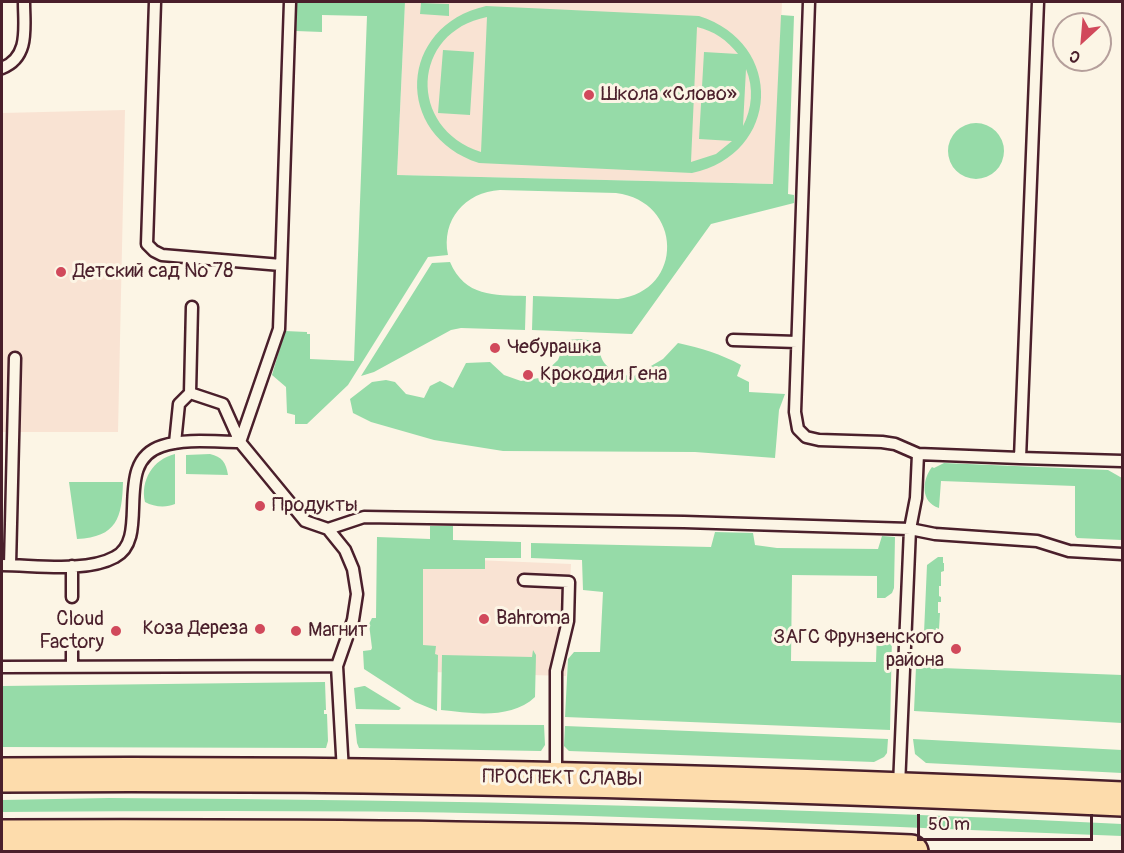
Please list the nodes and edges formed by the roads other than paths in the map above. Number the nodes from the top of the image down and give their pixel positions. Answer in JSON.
{"nodes":[{"id":1,"x":24,"y":2,"type":"edge"},
{"id":2,"x":154,"y":2,"type":"edge"},
{"id":3,"x":290,"y":2,"type":"edge"},
{"id":4,"x":809,"y":2,"type":"edge"},
{"id":5,"x":1038,"y":2,"type":"edge"},
{"id":6,"x":2,"y":68,"type":"edge"},
{"id":7,"x":281,"y":265,"type":"junction"},
{"id":8,"x":192,"y":307,"type":"dead end"},
{"id":9,"x":733,"y":340,"type":"dead end"},
{"id":10,"x":797,"y":342,"type":"junction"},
{"id":11,"x":15,"y":357,"type":"dead end"},
{"id":12,"x":190,"y":393,"type":"junction"},
{"id":13,"x":240,"y":442,"type":"junction"},
{"id":14,"x":175,"y":443,"type":"junction"},
{"id":15,"x":918,"y":454,"type":"junction"},
{"id":16,"x":1020,"y":458,"type":"junction"},
{"id":17,"x":1122,"y":461,"type":"edge"},
{"id":18,"x":328,"y":529,"type":"junction"},
{"id":19,"x":910,"y":529,"type":"junction"},
{"id":20,"x":1122,"y":554,"type":"edge"},
{"id":21,"x":6,"y":565,"type":"edge"},
{"id":22,"x":72,"y":566,"type":"junction"},
{"id":23,"x":524,"y":580,"type":"dead end"},
{"id":24,"x":72,"y":597,"type":"dead end"},
{"id":25,"x":72,"y":644,"type":"dead end"},
{"id":26,"x":337,"y":666,"type":"junction"},
{"id":27,"x":2,"y":667,"type":"edge"},
{"id":28,"x":72,"y":667,"type":"junction"},
{"id":29,"x":344,"y":774,"type":"junction"},
{"id":30,"x":2,"y":775,"type":"edge"},
{"id":31,"x":556,"y":778,"type":"junction"},
{"id":32,"x":899,"y":789,"type":"junction"},
{"id":33,"x":1122,"y":799,"type":"edge"},
{"id":34,"x":2,"y":837,"type":"edge"},
{"id":35,"x":911,"y":852,"type":"edge"}],
"edges":[{"from":1,"to":6,"type":"lane"},
{"from":2,"to":7,"type":"lane"},
{"from":3,"to":7,"type":"lane"},
{"from":4,"to":10,"type":"lane"},
{"from":5,"to":16,"type":"lane"},
{"from":7,"to":13,"type":"lane"},
{"from":8,"to":12,"type":"lane"},
{"from":9,"to":10,"type":"lane"},
{"from":10,"to":15,"type":"lane"},
{"from":11,"to":21,"type":"lane"},
{"from":12,"to":13,"type":"lane"},
{"from":12,"to":14,"type":"lane"},
{"from":13,"to":14,"type":"lane"},
{"from":13,"to":18,"type":"lane"},
{"from":14,"to":22,"type":"lane"},
{"from":15,"to":16,"type":"lane"},
{"from":15,"to":19,"type":"lane"},
{"from":16,"to":17,"type":"lane"},
{"from":18,"to":19,"type":"lane"},
{"from":18,"to":26,"type":"lane"},
{"from":19,"to":20,"type":"lane"},
{"from":19,"to":32,"type":"lane"},
{"from":21,"to":22,"type":"lane"},
{"from":22,"to":24,"type":"lane"},
{"from":23,"to":31,"type":"lane"},
{"from":25,"to":28,"type":"lane"},
{"from":26,"to":28,"type":"lane"},
{"from":26,"to":29,"type":"lane"},
{"from":27,"to":28,"type":"lane"},
{"from":29,"to":30,"type":"main road","name":"ПРОСПЕКТ СЛАВЫ"},
{"from":29,"to":31,"type":"main road","name":"ПРОСПЕКТ СЛАВЫ"},
{"from":31,"to":32,"type":"main road","name":"ПРОСПЕКТ СЛАВЫ"},
{"from":32,"to":33,"type":"main road","name":"ПРОСПЕКТ СЛАВЫ"},
{"from":34,"to":35,"type":"main road"}]}
